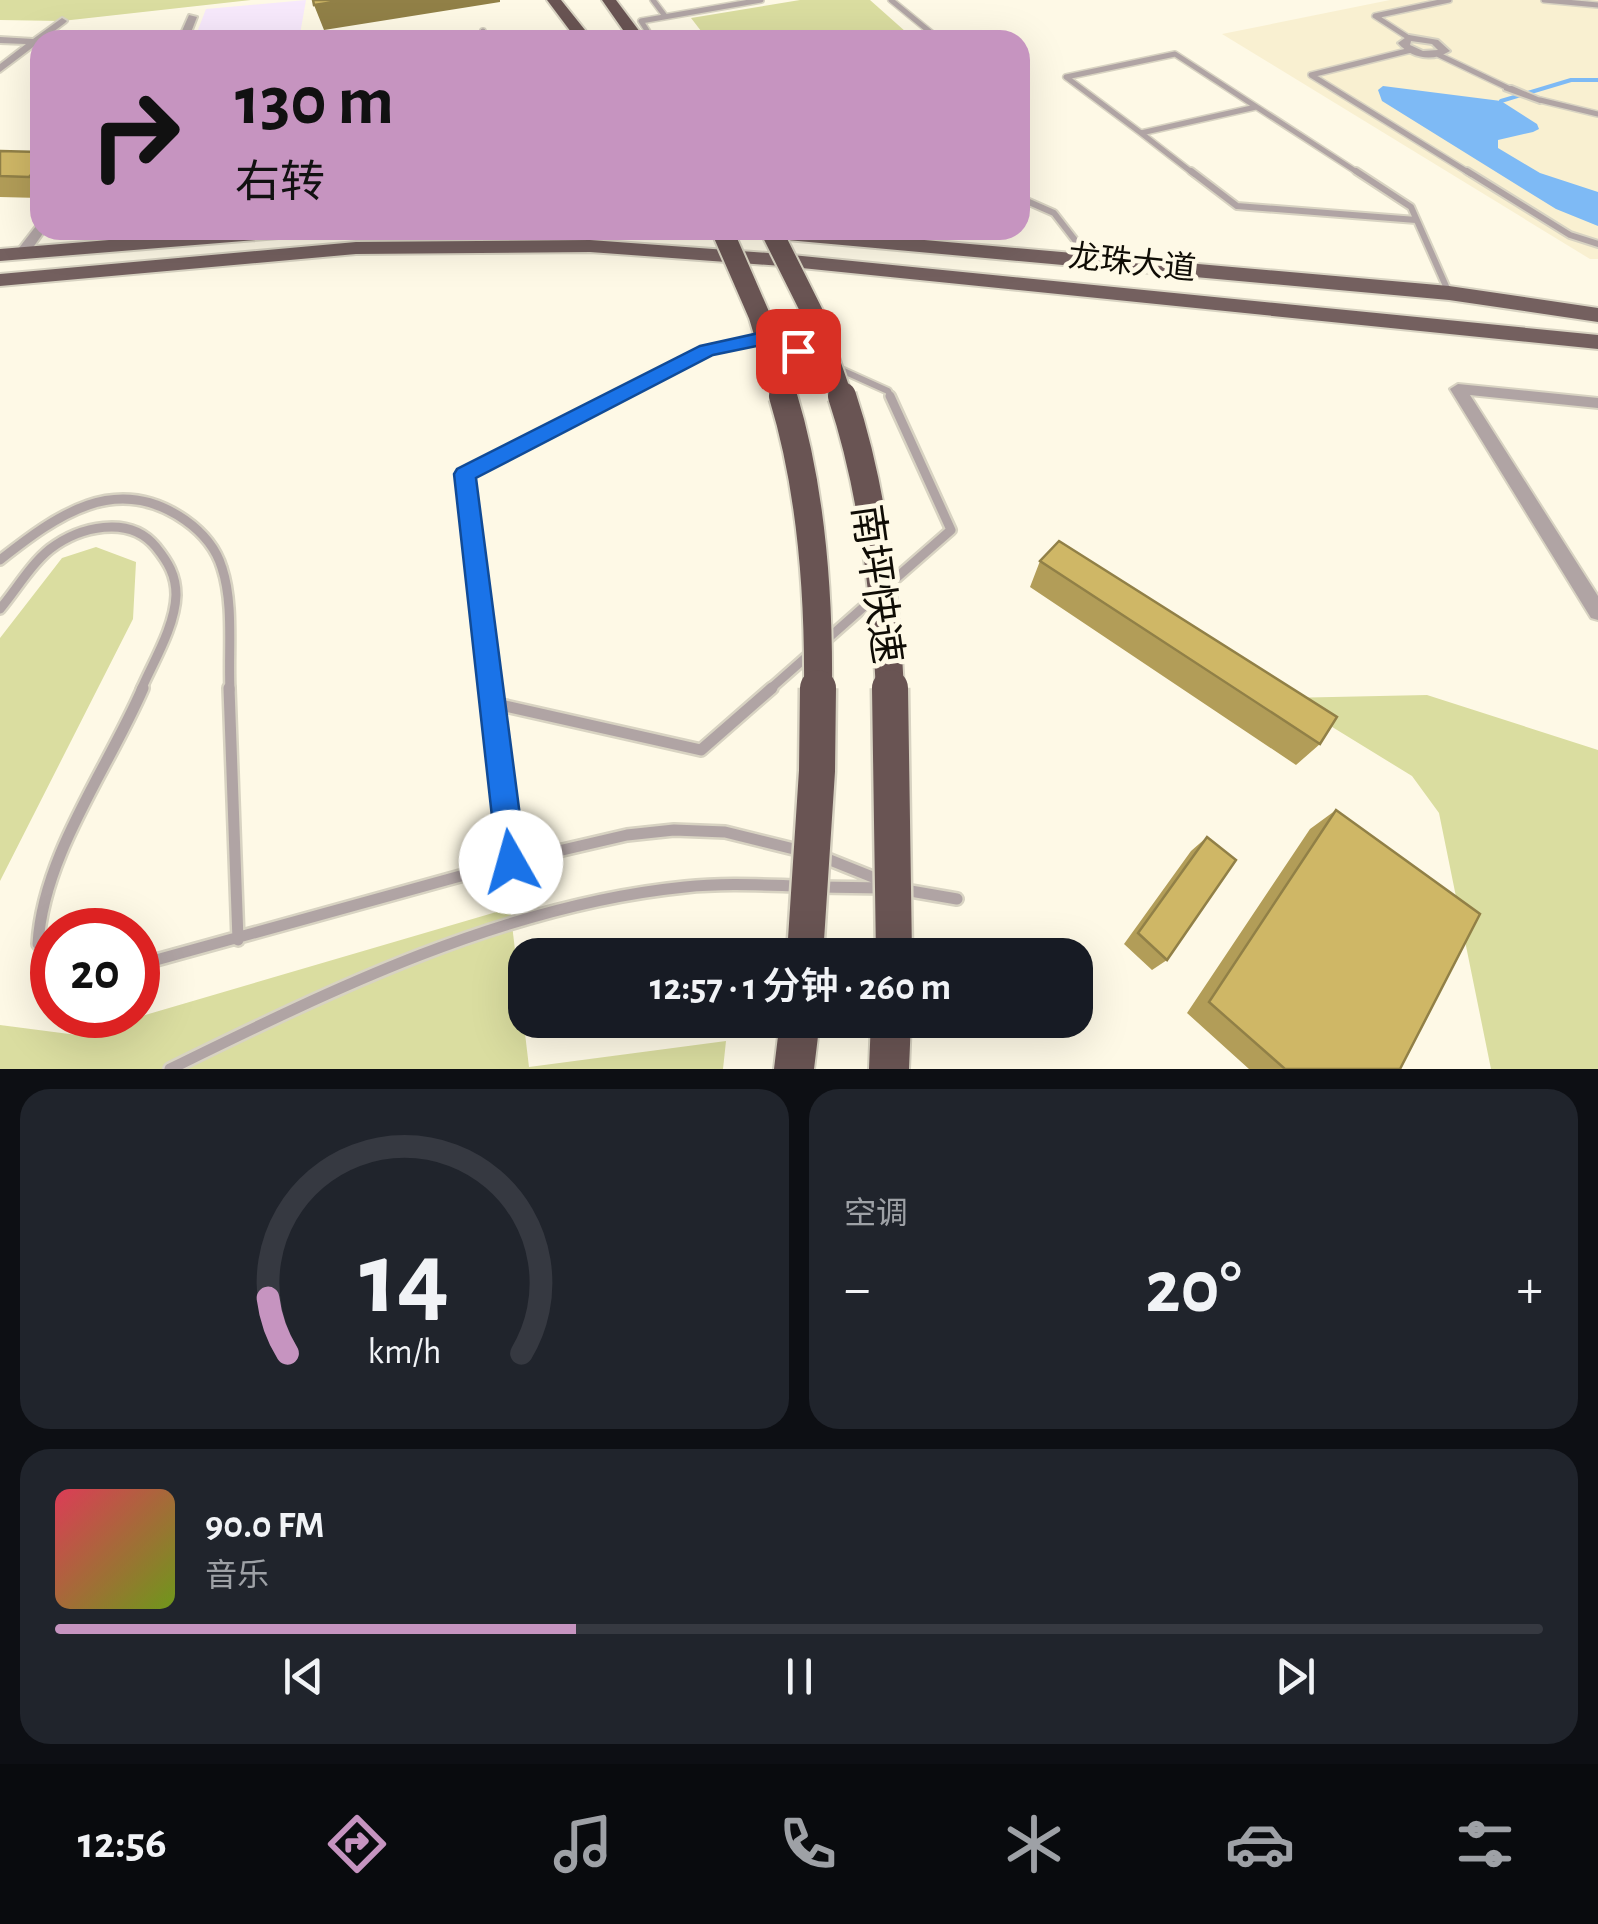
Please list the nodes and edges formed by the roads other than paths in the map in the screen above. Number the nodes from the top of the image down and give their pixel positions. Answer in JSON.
{"nodes":[{"id":1,"x":554,"y":0,"type":"edge"},
{"id":2,"x":612,"y":0,"type":"edge"},
{"id":3,"x":653,"y":0,"type":"edge"},
{"id":4,"x":761,"y":0,"type":"edge"},
{"id":5,"x":891,"y":0,"type":"edge"},
{"id":6,"x":1448,"y":0,"type":"edge"},
{"id":7,"x":1544,"y":0,"type":"edge"},
{"id":8,"x":1598,"y":5,"type":"edge"},
{"id":9,"x":665,"y":16,"type":"junction"},
{"id":10,"x":192,"y":18,"type":"dead end"},
{"id":11,"x":62,"y":21,"type":"dead end"},
{"id":12,"x":51,"y":30,"type":"edge"},
{"id":13,"x":187,"y":30,"type":"edge"},
{"id":14,"x":577,"y":30,"type":"edge"},
{"id":15,"x":633,"y":30,"type":"edge"},
{"id":16,"x":646,"y":30,"type":"edge"},
{"id":17,"x":928,"y":30,"type":"edge"},
{"id":18,"x":0,"y":40,"type":"edge"},
{"id":19,"x":30,"y":42,"type":"edge"},
{"id":20,"x":1410,"y":44,"type":"junction"},
{"id":21,"x":30,"y":46,"type":"edge"},
{"id":22,"x":1439,"y":54,"type":"joint"},
{"id":23,"x":0,"y":69,"type":"edge"},
{"id":24,"x":1508,"y":88,"type":"joint"},
{"id":25,"x":1540,"y":100,"type":"joint"},
{"id":26,"x":1256,"y":107,"type":"junction"},
{"id":27,"x":1598,"y":114,"type":"edge"},
{"id":28,"x":1141,"y":133,"type":"junction"},
{"id":29,"x":1030,"y":200,"type":"edge"},
{"id":30,"x":1416,"y":220,"type":"junction"},
{"id":31,"x":31,"y":240,"type":"edge"},
{"id":32,"x":181,"y":240,"type":"edge"},
{"id":33,"x":727,"y":240,"type":"edge"},
{"id":34,"x":776,"y":240,"type":"edge"},
{"id":35,"x":926,"y":240,"type":"edge"},
{"id":36,"x":1598,"y":244,"type":"edge"},
{"id":37,"x":22,"y":253,"type":"junction"},
{"id":38,"x":0,"y":255,"type":"edge"},
{"id":39,"x":1092,"y":262,"type":"junction"},
{"id":40,"x":0,"y":280,"type":"edge"},
{"id":41,"x":1449,"y":293,"type":"junction"},
{"id":42,"x":1598,"y":315,"type":"edge"},
{"id":43,"x":1598,"y":342,"type":"edge"},
{"id":44,"x":1598,"y":403,"type":"edge"},
{"id":45,"x":0,"y":560,"type":"edge"},
{"id":46,"x":0,"y":610,"type":"edge"},
{"id":47,"x":1598,"y":612,"type":"edge"},
{"id":48,"x":492,"y":703,"type":"junction"},
{"id":49,"x":511,"y":862,"type":"junction"},
{"id":50,"x":901,"y":889,"type":"junction"},
{"id":51,"x":957,"y":899,"type":"dead end"},
{"id":52,"x":40,"y":908,"type":"edge"},
{"id":53,"x":806,"y":938,"type":"edge"},
{"id":54,"x":894,"y":938,"type":"edge"},
{"id":55,"x":238,"y":940,"type":"junction"},
{"id":56,"x":160,"y":960,"type":"edge"},
{"id":57,"x":798,"y":1038,"type":"edge"},
{"id":58,"x":890,"y":1038,"type":"edge"},
{"id":59,"x":170,"y":1069,"type":"edge"},
{"id":60,"x":794,"y":1069,"type":"edge"},
{"id":61,"x":888,"y":1069,"type":"edge"}],
"edges":[{"from":1,"to":14,"type":"highway"},
{"from":2,"to":15,"type":"highway"},
{"from":3,"to":9,"type":"lane"},
{"from":4,"to":9,"type":"lane"},
{"from":5,"to":17,"type":"lane"},
{"from":6,"to":20,"type":"lane"},
{"from":7,"to":8,"type":"lane"},
{"from":9,"to":16,"type":"lane"},
{"from":10,"to":13,"type":"street"},
{"from":11,"to":12,"type":"street"},
{"from":18,"to":19,"type":"street"},
{"from":20,"to":22,"type":"street"},
{"from":20,"to":36,"type":"lane"},
{"from":21,"to":23,"type":"street"},
{"from":22,"to":24,"type":"lane"},
{"from":24,"to":25,"type":"street"},
{"from":25,"to":27,"type":"lane"},
{"from":26,"to":28,"type":"lane"},
{"from":26,"to":28,"type":"lane"},
{"from":26,"to":30,"type":"lane"},
{"from":28,"to":30,"type":"lane"},
{"from":29,"to":39,"type":"lane"},
{"from":30,"to":41,"type":"lane"},
{"from":31,"to":37,"type":"street"},
{"from":32,"to":37,"type":"main road"},
{"from":33,"to":53,"type":"highway","name":"南坪快速","bridge":true},
{"from":34,"to":54,"type":"highway","name":"南坪快速","bridge":true},
{"from":35,"to":39,"type":"main road","name":"龙珠大道"},
{"from":37,"to":38,"type":"main road"},
{"from":39,"to":41,"type":"main road","name":"龙珠大道"},
{"from":40,"to":43,"type":"main road","name":"龙珠大道"},
{"from":41,"to":42,"type":"main road","name":"龙珠大道"},
{"from":44,"to":47,"type":"street"},
{"from":45,"to":55,"type":"lane"},
{"from":46,"to":52,"type":"lane"},
{"from":48,"to":48,"type":"lane"},
{"from":48,"to":49,"type":"lane"},
{"from":49,"to":50,"type":"lane"},
{"from":49,"to":55,"type":"lane"},
{"from":50,"to":51,"type":"lane"},
{"from":50,"to":59,"type":"lane"},
{"from":55,"to":56,"type":"lane"},
{"from":57,"to":60,"type":"highway"},
{"from":58,"to":61,"type":"highway"}]}
